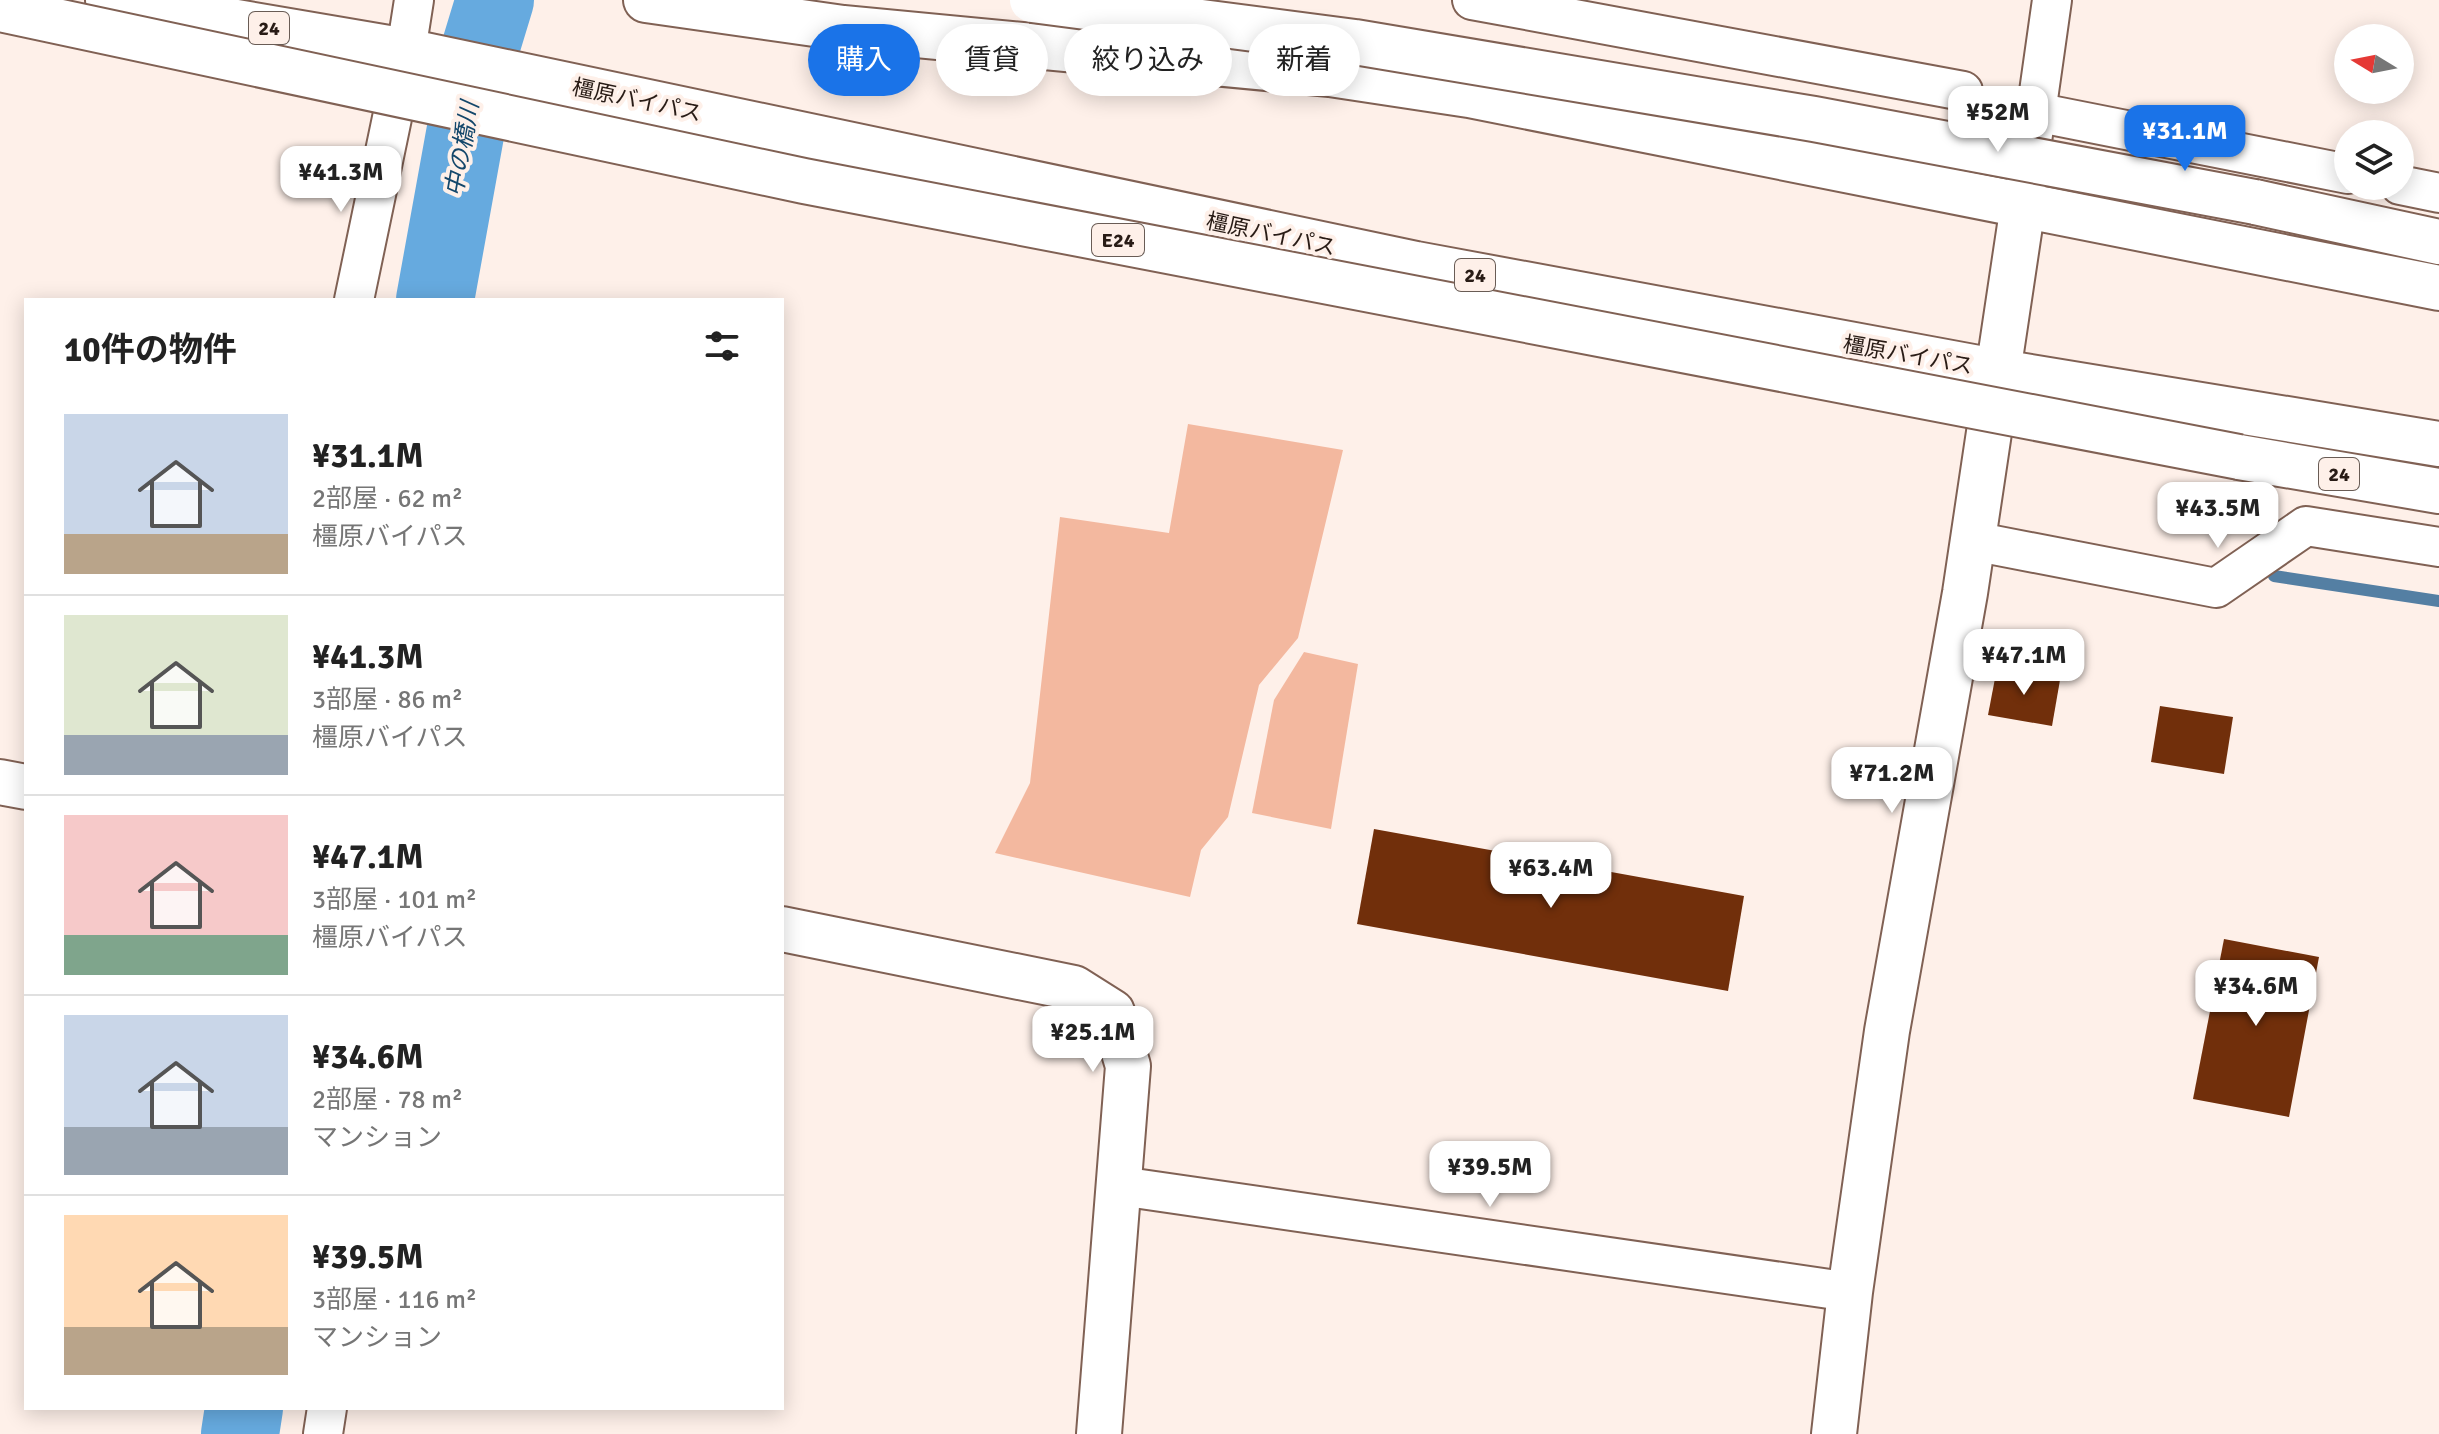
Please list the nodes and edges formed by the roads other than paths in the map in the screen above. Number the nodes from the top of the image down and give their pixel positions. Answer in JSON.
{"nodes":[{"id":1,"x":108,"y":0,"type":"edge"},
{"id":2,"x":414,"y":0,"type":"edge"},
{"id":3,"x":646,"y":0,"type":"edge"},
{"id":4,"x":1032,"y":0,"type":"edge"},
{"id":5,"x":1472,"y":0,"type":"edge"},
{"id":6,"x":2052,"y":0,"type":"edge"},
{"id":7,"x":0,"y":9,"type":"edge"},
{"id":8,"x":418,"y":54,"type":"junction"},
{"id":9,"x":1963,"y":91,"type":"dead end"},
{"id":10,"x":2035,"y":112,"type":"junction"},
{"id":11,"x":2334,"y":171,"type":"edge"},
{"id":12,"x":2414,"y":188,"type":"edge"},
{"id":13,"x":2439,"y":193,"type":"edge"},
{"id":14,"x":2023,"y":205,"type":"junction"},
{"id":15,"x":2439,"y":242,"type":"edge"},
{"id":16,"x":2439,"y":288,"type":"edge"},
{"id":17,"x":355,"y":298,"type":"edge"},
{"id":18,"x":2000,"y":372,"type":"junction"},
{"id":19,"x":2439,"y":444,"type":"edge"},
{"id":20,"x":2239,"y":457,"type":"joint"},
{"id":21,"x":2439,"y":491,"type":"edge"},
{"id":22,"x":1973,"y":541,"type":"junction"},
{"id":23,"x":2439,"y":547,"type":"edge"},
{"id":24,"x":0,"y":782,"type":"edge"},
{"id":25,"x":24,"y":787,"type":"edge"},
{"id":26,"x":784,"y":929,"type":"edge"},
{"id":27,"x":1120,"y":1186,"type":"junction"},
{"id":28,"x":1850,"y":1292,"type":"junction"},
{"id":29,"x":327,"y":1410,"type":"edge"},
{"id":30,"x":323,"y":1434,"type":"edge"},
{"id":31,"x":1099,"y":1434,"type":"edge"},
{"id":32,"x":1834,"y":1434,"type":"edge"}],
"edges":[{"from":1,"to":8,"type":"main road","name":"橿原バイパス","number":"24"},
{"from":2,"to":8,"type":"street"},
{"from":3,"to":14,"type":"main road"},
{"from":4,"to":15,"type":"main road","bridge":true},
{"from":5,"to":9,"type":"street"},
{"from":6,"to":10,"type":"street"},
{"from":7,"to":20,"type":"main road","number":"E24","bridge":true},
{"from":8,"to":17,"type":"street"},
{"from":8,"to":18,"type":"main road","name":"橿原バイパス","number":"24"},
{"from":10,"to":11,"type":"street"},
{"from":10,"to":14,"type":"street"},
{"from":12,"to":13,"type":"street"},
{"from":14,"to":16,"type":"main road"},
{"from":14,"to":18,"type":"main road"},
{"from":18,"to":19,"type":"main road","name":"橿原バイパス","number":"24"},
{"from":18,"to":22,"type":"main road"},
{"from":20,"to":21,"type":"main road","number":"24"},
{"from":22,"to":23,"type":"street"},
{"from":22,"to":28,"type":"main road"},
{"from":24,"to":25,"type":"main road"},
{"from":26,"to":27,"type":"main road"},
{"from":27,"to":28,"type":"street"},
{"from":27,"to":31,"type":"main road"},
{"from":28,"to":32,"type":"main road"},
{"from":29,"to":30,"type":"street"}]}
